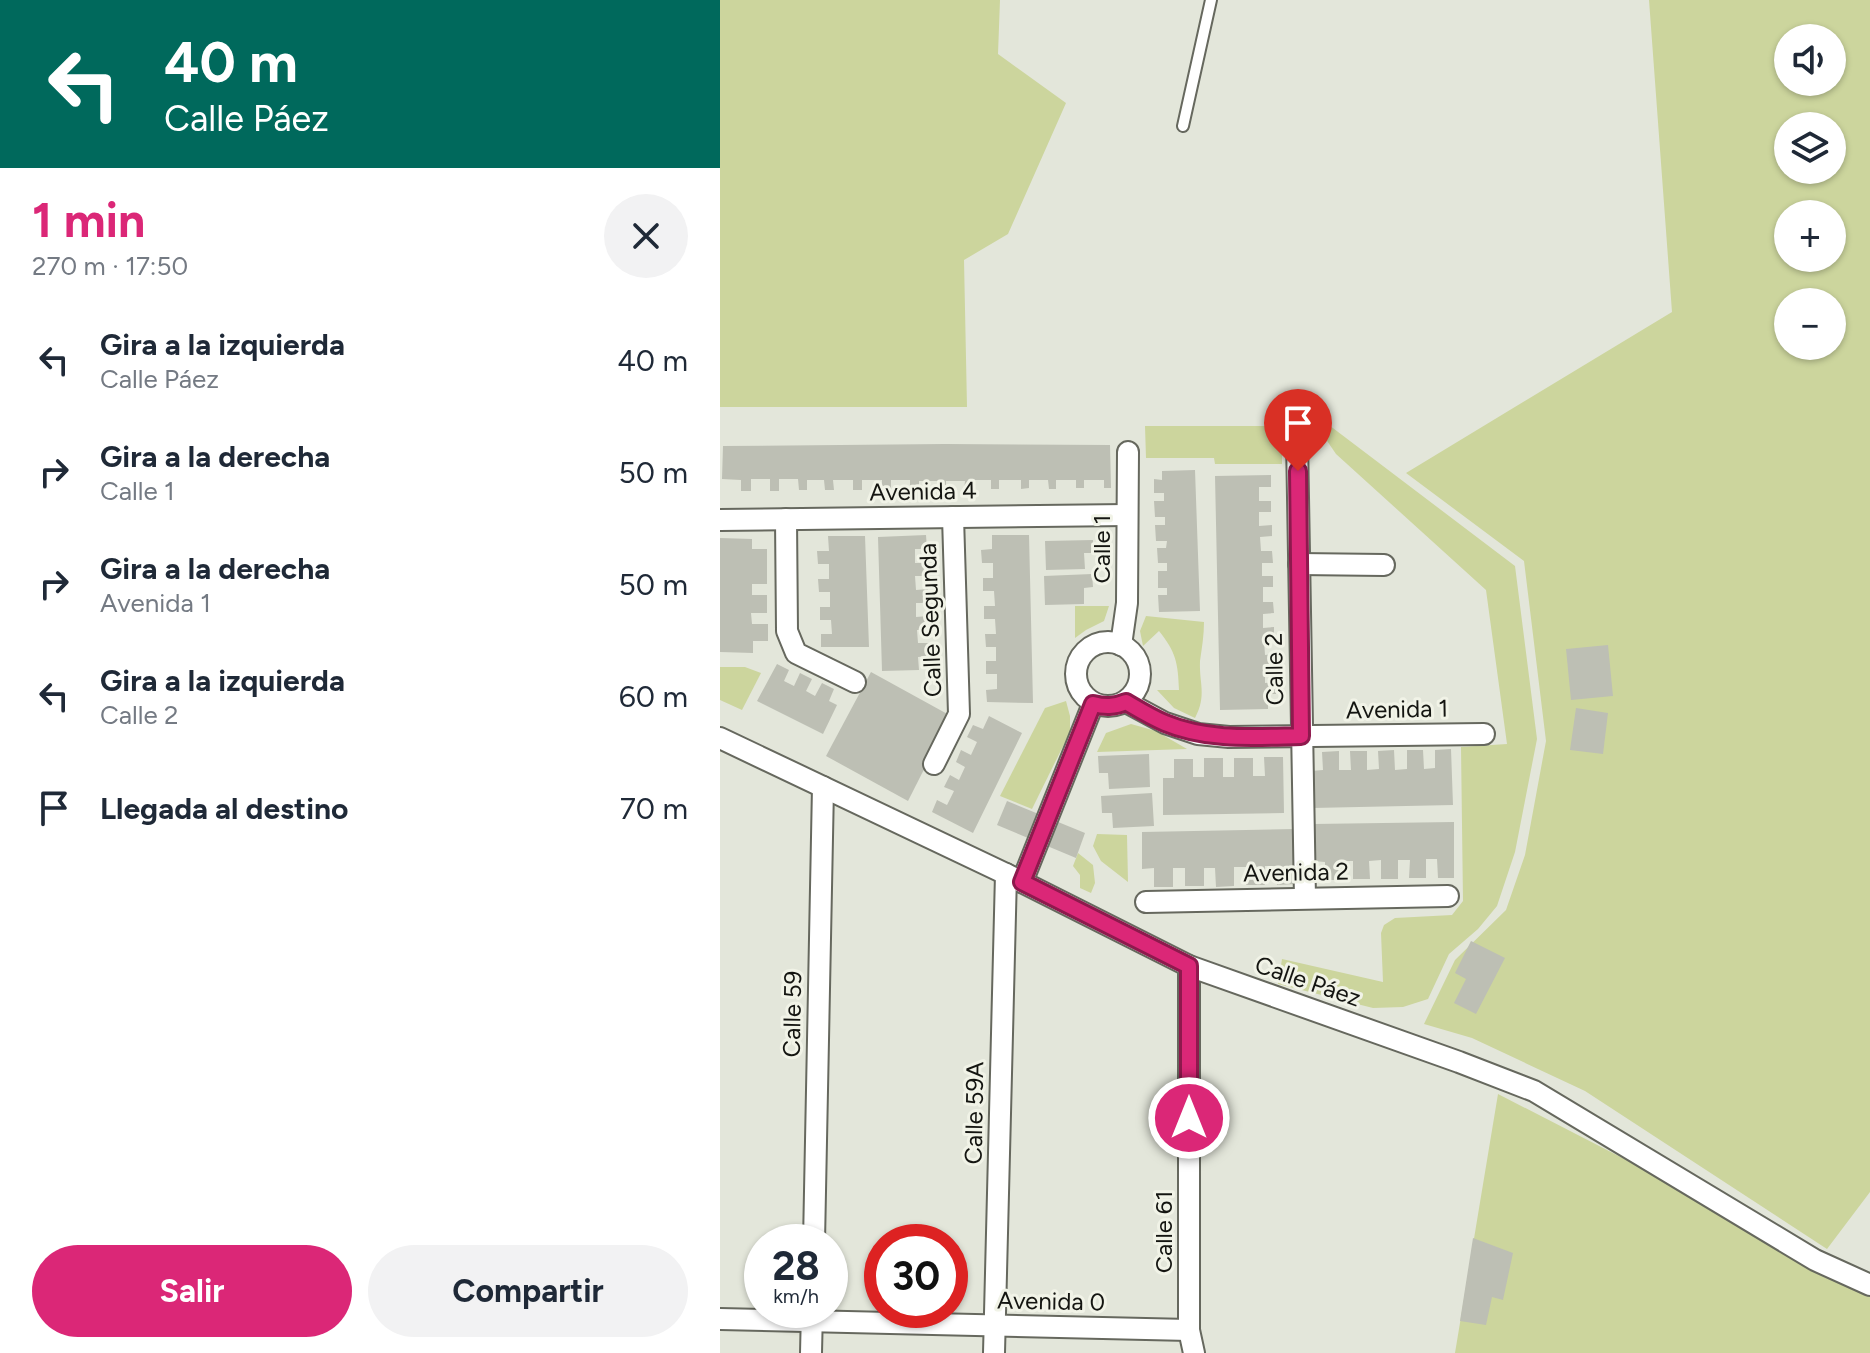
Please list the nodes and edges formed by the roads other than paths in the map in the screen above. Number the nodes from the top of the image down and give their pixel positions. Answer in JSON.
{"nodes":[{"id":1,"x":1211,"y":0,"type":"edge"},
{"id":2,"x":1183,"y":126,"type":"dead end"},
{"id":3,"x":1297,"y":440,"type":"dead end"},
{"id":4,"x":1128,"y":452,"type":"dead end"},
{"id":5,"x":1127,"y":515,"type":"junction"},
{"id":6,"x":953,"y":517,"type":"junction"},
{"id":7,"x":786,"y":519,"type":"junction"},
{"id":8,"x":720,"y":520,"type":"edge"},
{"id":9,"x":1299,"y":564,"type":"junction"},
{"id":10,"x":1384,"y":565,"type":"dead end"},
{"id":11,"x":1121,"y":645,"type":"junction"},
{"id":12,"x":855,"y":682,"type":"dead end"},
{"id":13,"x":1126,"y":702,"type":"junction"},
{"id":14,"x":1093,"y":704,"type":"junction"},
{"id":15,"x":1484,"y":734,"type":"dead end"},
{"id":16,"x":1301,"y":736,"type":"junction"},
{"id":17,"x":720,"y":738,"type":"edge"},
{"id":18,"x":934,"y":764,"type":"dead end"},
{"id":19,"x":823,"y":787,"type":"junction"},
{"id":20,"x":1014,"y":878,"type":"junction"},
{"id":21,"x":1448,"y":896,"type":"dead end"},
{"id":22,"x":1305,"y":898,"type":"junction"},
{"id":23,"x":1146,"y":902,"type":"dead end"},
{"id":24,"x":1189,"y":966,"type":"junction"},
{"id":25,"x":814,"y":1224,"type":"edge"},
{"id":26,"x":1870,"y":1285,"type":"edge"},
{"id":27,"x":848,"y":1317,"type":"edge"},
{"id":28,"x":744,"y":1318,"type":"edge"},
{"id":29,"x":720,"y":1319,"type":"edge"},
{"id":30,"x":995,"y":1325,"type":"junction"},
{"id":31,"x":812,"y":1328,"type":"edge"},
{"id":32,"x":1189,"y":1330,"type":"junction"},
{"id":33,"x":811,"y":1353,"type":"edge"},
{"id":34,"x":994,"y":1353,"type":"edge"},
{"id":35,"x":1194,"y":1353,"type":"edge"}],
"edges":[{"from":1,"to":2,"type":"lane"},
{"from":3,"to":9,"type":"street","name":"Calle 2"},
{"from":4,"to":5,"type":"street","name":"Calle 1"},
{"from":5,"to":6,"type":"street","name":"Avenida 4"},
{"from":5,"to":11,"type":"street","name":"Calle 1"},
{"from":6,"to":7,"type":"street","name":"Avenida 4"},
{"from":6,"to":18,"type":"street","name":"Calle Segunda"},
{"from":7,"to":8,"type":"street","name":"Avenida 4"},
{"from":7,"to":12,"type":"street"},
{"from":9,"to":10,"type":"street"},
{"from":9,"to":16,"type":"street","name":"Calle 2"},
{"from":11,"to":13,"type":"street"},
{"from":11,"to":14,"type":"street"},
{"from":13,"to":14,"type":"street"},
{"from":13,"to":16,"type":"street","name":"Avenida 1"},
{"from":14,"to":20,"type":"street"},
{"from":15,"to":16,"type":"street","name":"Avenida 1"},
{"from":16,"to":22,"type":"street","name":"Calle 2"},
{"from":17,"to":19,"type":"street","name":"Calle Páez"},
{"from":19,"to":20,"type":"street","name":"Calle Páez"},
{"from":19,"to":25,"type":"street","name":"Calle 59"},
{"from":20,"to":24,"type":"street","name":"Calle Páez"},
{"from":20,"to":30,"type":"street","name":"Calle 59A"},
{"from":21,"to":22,"type":"street","name":"Avenida 2"},
{"from":22,"to":23,"type":"street","name":"Avenida 2"},
{"from":24,"to":26,"type":"street","name":"Calle Páez"},
{"from":24,"to":32,"type":"street","name":"Calle 61"},
{"from":27,"to":30,"type":"street","name":"Avenida 0"},
{"from":28,"to":29,"type":"street","name":"Avenida 0"},
{"from":30,"to":32,"type":"street","name":"Avenida 0"},
{"from":30,"to":34,"type":"street","name":"Calle 59A"},
{"from":31,"to":33,"type":"street"},
{"from":32,"to":35,"type":"street","name":"Calle 61"}]}
